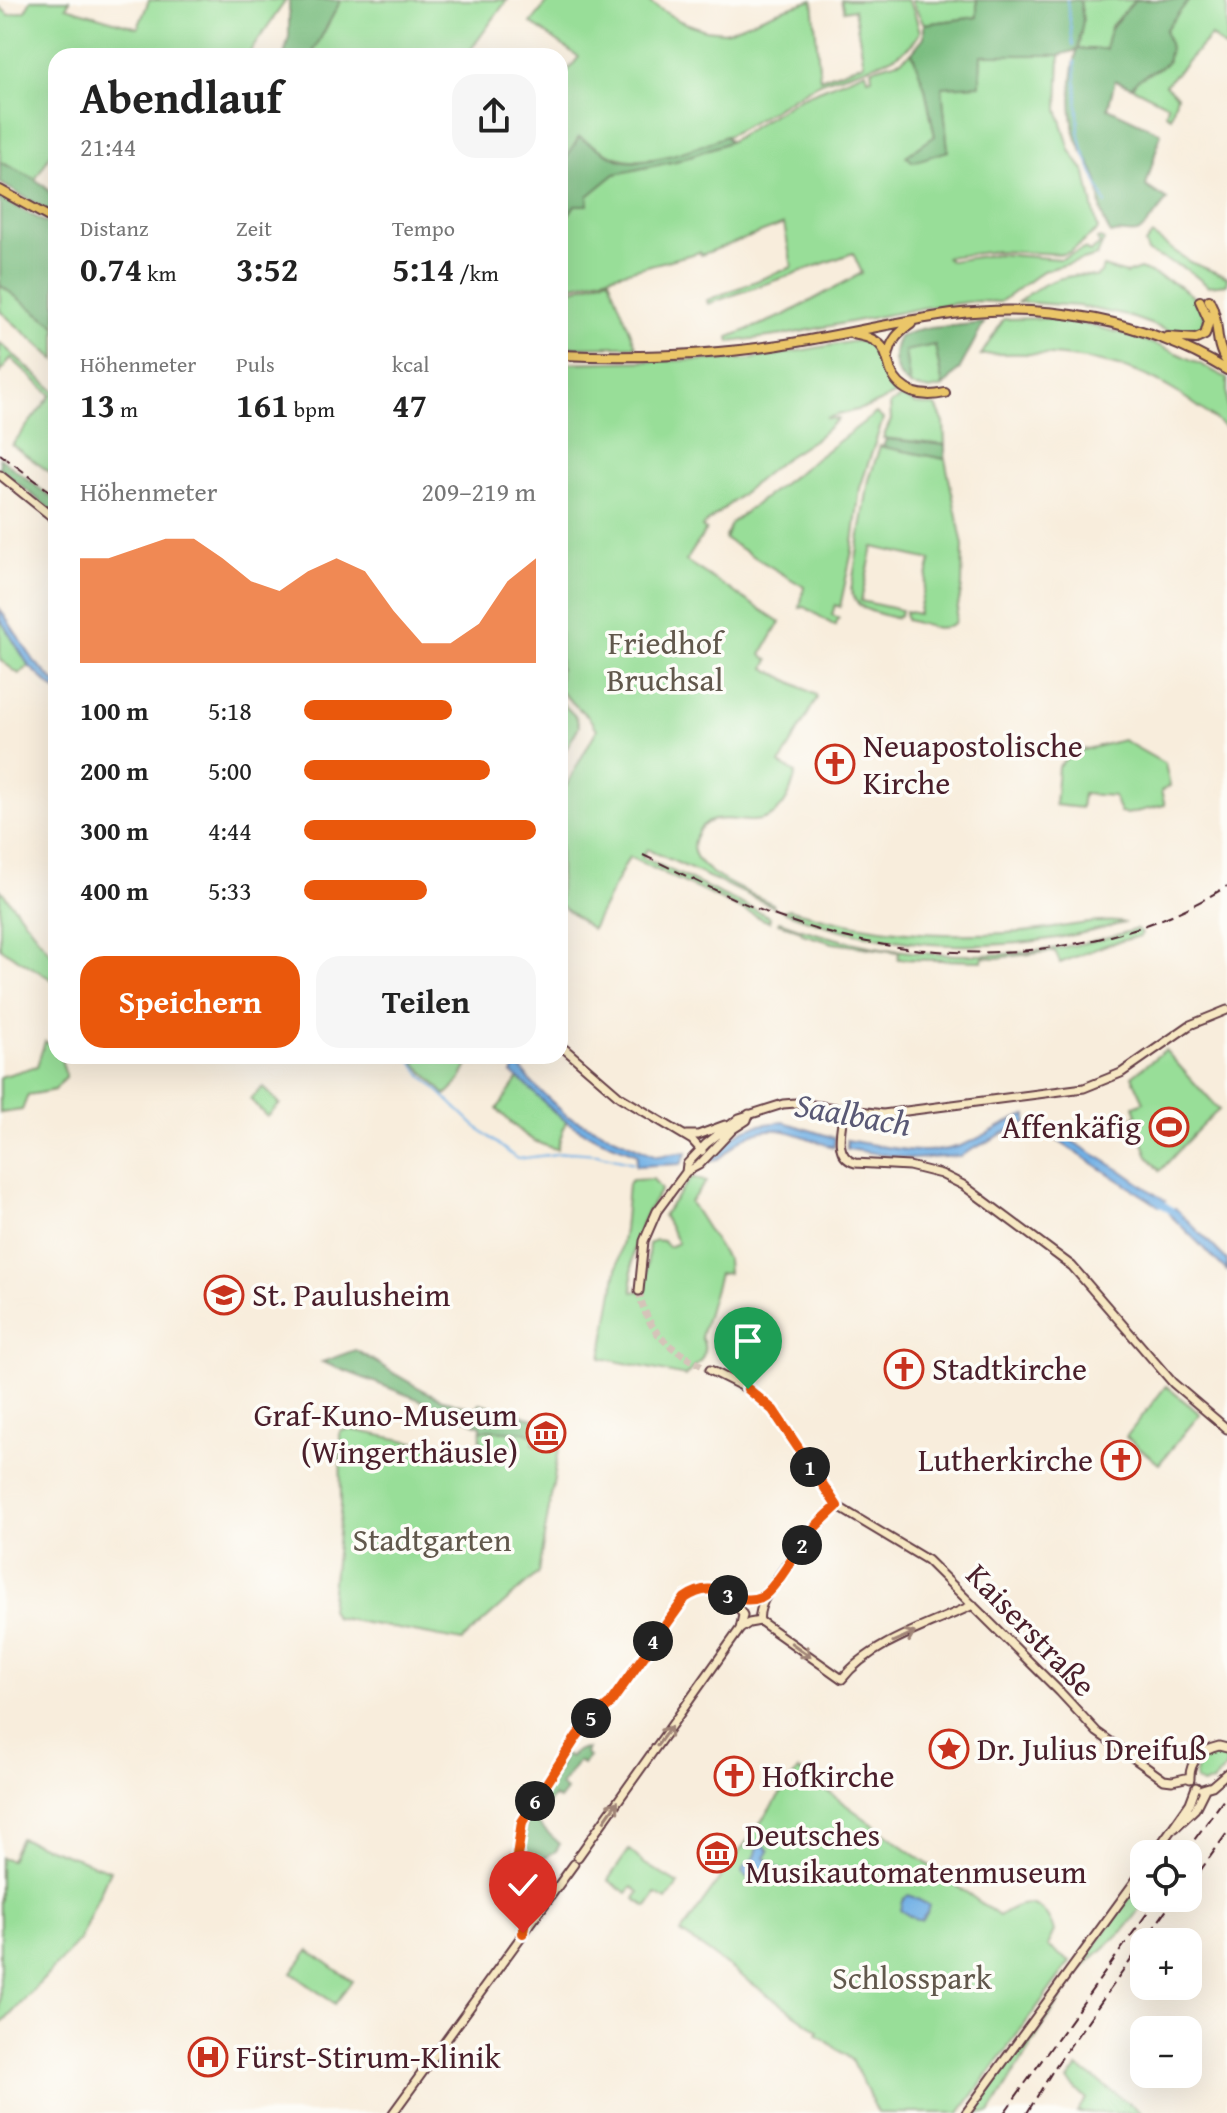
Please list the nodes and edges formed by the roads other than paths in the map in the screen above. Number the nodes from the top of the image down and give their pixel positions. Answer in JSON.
{"nodes":[{"id":1,"x":0,"y":190,"type":"edge"},
{"id":2,"x":48,"y":217,"type":"edge"},
{"id":3,"x":914,"y":321,"type":"junction"},
{"id":4,"x":851,"y":333,"type":"junction"},
{"id":5,"x":1162,"y":337,"type":"junction"},
{"id":6,"x":568,"y":355,"type":"edge"},
{"id":7,"x":888,"y":358,"type":"junction"},
{"id":8,"x":1227,"y":362,"type":"edge"},
{"id":9,"x":1227,"y":370,"type":"edge"},
{"id":10,"x":945,"y":393,"type":"dead end"},
{"id":11,"x":0,"y":475,"type":"edge"},
{"id":12,"x":48,"y":514,"type":"edge"},
{"id":13,"x":1227,"y":1010,"type":"edge"},
{"id":14,"x":568,"y":1052,"type":"edge"},
{"id":15,"x":844,"y":1109,"type":"junction"},
{"id":16,"x":749,"y":1114,"type":"junction"},
{"id":17,"x":731,"y":1123,"type":"junction"},
{"id":18,"x":682,"y":1134,"type":"junction"},
{"id":19,"x":704,"y":1152,"type":"junction"},
{"id":20,"x":687,"y":1168,"type":"junction"},
{"id":21,"x":639,"y":1291,"type":"tunnel mouth"},
{"id":22,"x":710,"y":1370,"type":"tunnel mouth"},
{"id":23,"x":1227,"y":1429,"type":"edge"},
{"id":24,"x":837,"y":1506,"type":"junction"},
{"id":25,"x":767,"y":1594,"type":"junction"},
{"id":26,"x":732,"y":1596,"type":"junction"},
{"id":27,"x":973,"y":1605,"type":"junction"},
{"id":28,"x":760,"y":1621,"type":"junction"},
{"id":29,"x":740,"y":1629,"type":"junction"},
{"id":30,"x":1225,"y":1745,"type":"edge"},
{"id":31,"x":1227,"y":1773,"type":"edge"},
{"id":32,"x":1190,"y":1777,"type":"junction"},
{"id":33,"x":1200,"y":1788,"type":"junction"},
{"id":34,"x":1165,"y":1840,"type":"edge"},
{"id":35,"x":516,"y":1884,"type":"junction"},
{"id":36,"x":1130,"y":1888,"type":"edge"},
{"id":37,"x":551,"y":1894,"type":"junction"},
{"id":38,"x":523,"y":1933,"type":"junction"},
{"id":39,"x":967,"y":2112,"type":"edge"},
{"id":40,"x":393,"y":2113,"type":"edge"}],
"edges":[{"from":1,"to":2,"type":"main road"},
{"from":3,"to":4,"type":"main road"},
{"from":3,"to":5,"type":"main road"},
{"from":3,"to":7,"type":"main road"},
{"from":4,"to":6,"type":"main road"},
{"from":4,"to":7,"type":"main road"},
{"from":5,"to":8,"type":"main road"},
{"from":5,"to":9,"type":"main road"},
{"from":7,"to":10,"type":"main road"},
{"from":11,"to":12,"type":"main road"},
{"from":13,"to":15,"type":"main road"},
{"from":14,"to":18,"type":"main road"},
{"from":15,"to":16,"type":"main road"},
{"from":15,"to":23,"type":"main road"},
{"from":16,"to":17,"type":"main road"},
{"from":16,"to":19,"type":"main road"},
{"from":17,"to":18,"type":"main road"},
{"from":17,"to":19,"type":"main road"},
{"from":18,"to":19,"type":"main road"},
{"from":19,"to":20,"type":"main road"},
{"from":19,"to":20,"type":"main road"},
{"from":20,"to":21,"type":"main road"},
{"from":22,"to":24,"type":"main road"},
{"from":24,"to":25,"type":"main road"},
{"from":24,"to":27,"type":"main road","name":"Kaiserstraße"},
{"from":25,"to":26,"type":"main road"},
{"from":25,"to":28,"type":"main road"},
{"from":26,"to":29,"type":"main road"},
{"from":26,"to":35,"type":"main road"},
{"from":28,"to":27,"type":"main road","one_way":true},
{"from":27,"to":32,"type":"main road","name":"Kaiserstraße"},
{"from":28,"to":29,"type":"main road"},
{"from":37,"to":29,"type":"main road","one_way":true},
{"from":30,"to":32,"type":"main road"},
{"from":31,"to":33,"type":"main road"},
{"from":32,"to":33,"type":"main road"},
{"from":33,"to":34,"type":"main road"},
{"from":35,"to":37,"type":"main road"},
{"from":35,"to":38,"type":"main road"},
{"from":36,"to":39,"type":"main road"},
{"from":37,"to":38,"type":"main road"},
{"from":38,"to":40,"type":"main road"}]}
